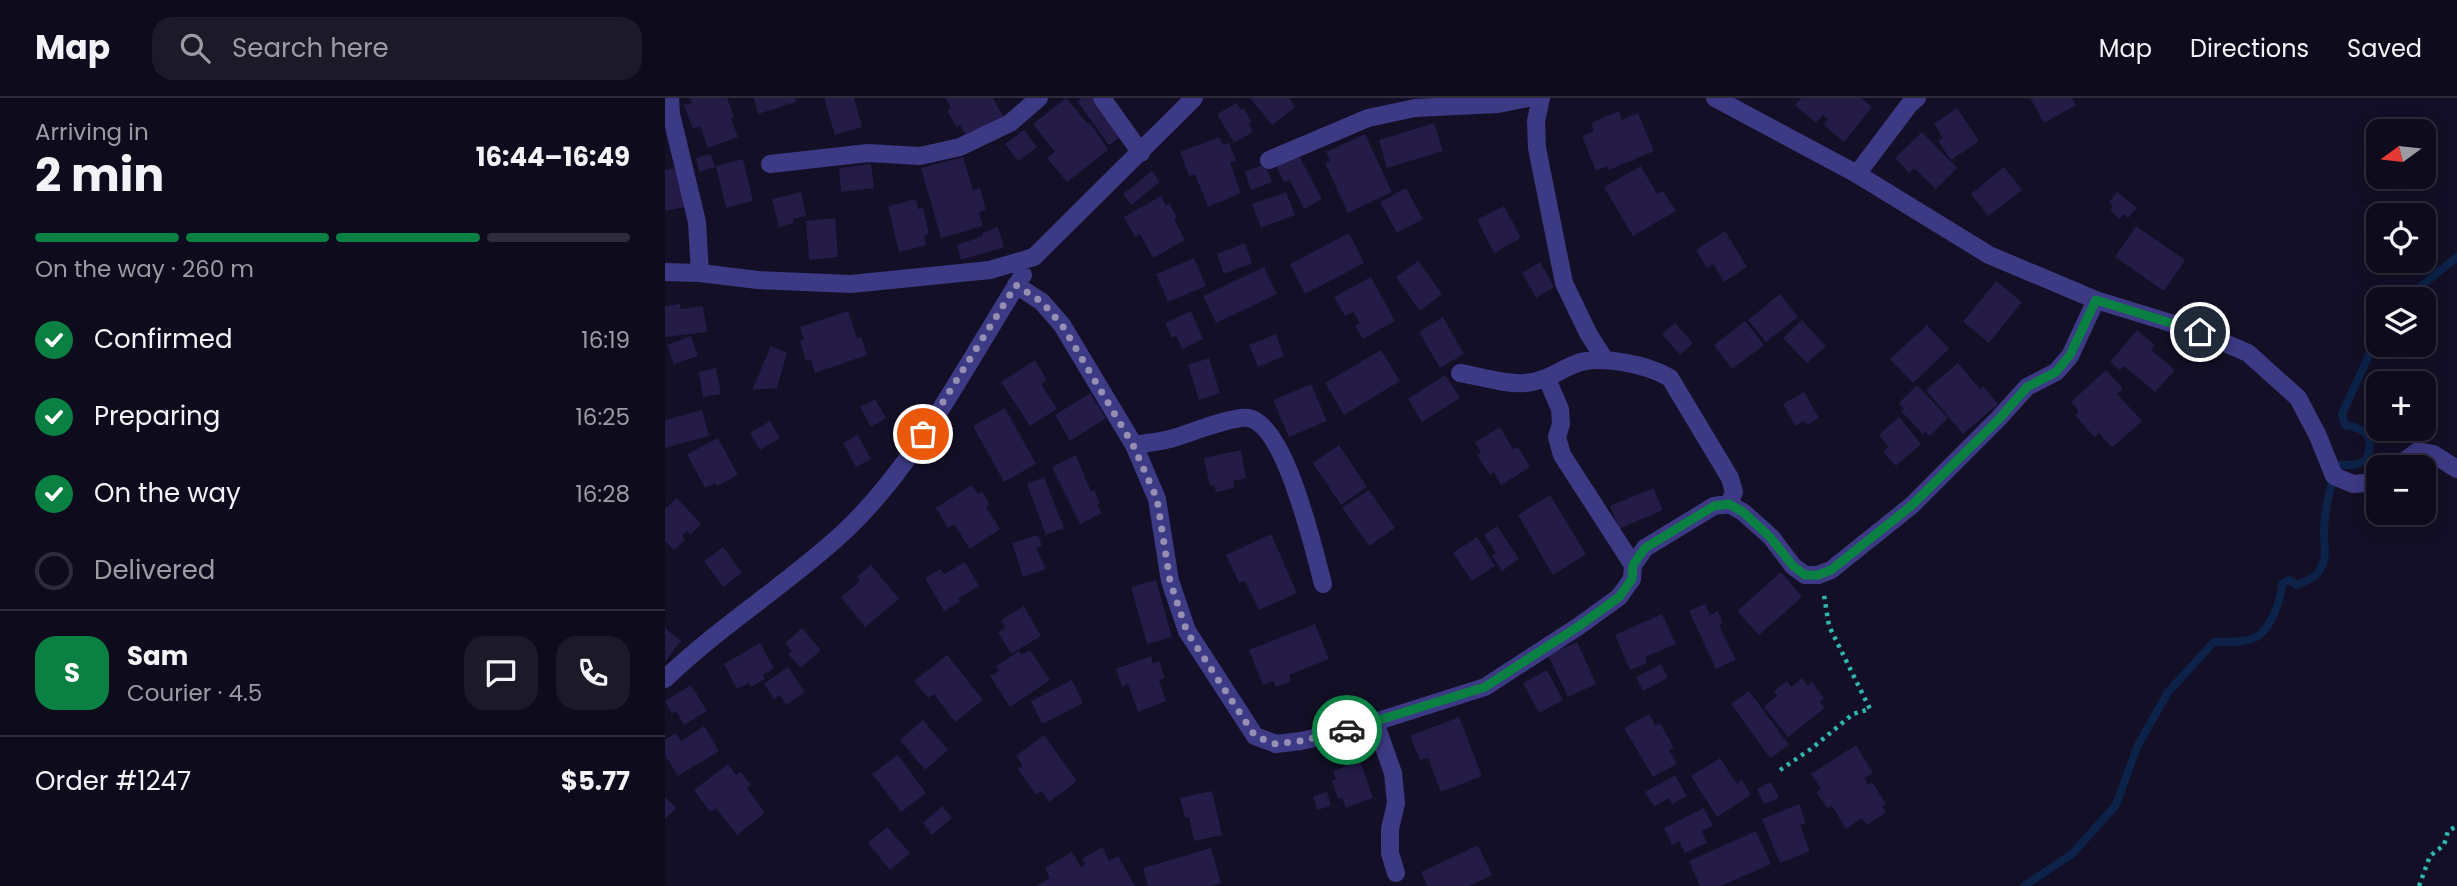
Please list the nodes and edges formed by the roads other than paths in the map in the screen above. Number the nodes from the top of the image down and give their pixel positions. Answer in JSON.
{"nodes":[{"id":1,"x":670,"y":98,"type":"edge"},
{"id":2,"x":1039,"y":98,"type":"edge"},
{"id":3,"x":1102,"y":98,"type":"edge"},
{"id":4,"x":1194,"y":98,"type":"edge"},
{"id":5,"x":1528,"y":98,"type":"edge"},
{"id":6,"x":1541,"y":98,"type":"edge"},
{"id":7,"x":1715,"y":98,"type":"edge"},
{"id":8,"x":1917,"y":98,"type":"edge"},
{"id":9,"x":1141,"y":153,"type":"junction"},
{"id":10,"x":1269,"y":160,"type":"dead end"},
{"id":11,"x":770,"y":164,"type":"dead end"},
{"id":12,"x":1857,"y":174,"type":"junction"},
{"id":13,"x":1034,"y":257,"type":"junction"},
{"id":14,"x":665,"y":272,"type":"edge"},
{"id":15,"x":700,"y":273,"type":"junction"},
{"id":16,"x":1016,"y":285,"type":"junction"},
{"id":17,"x":2096,"y":300,"type":"junction"},
{"id":18,"x":1605,"y":360,"type":"junction"},
{"id":19,"x":1460,"y":373,"type":"dead end"},
{"id":20,"x":1547,"y":379,"type":"junction"},
{"id":21,"x":1133,"y":445,"type":"junction"},
{"id":22,"x":2413,"y":455,"type":"edge"},
{"id":23,"x":2435,"y":455,"type":"edge"},
{"id":24,"x":2436,"y":456,"type":"edge"},
{"id":25,"x":2457,"y":469,"type":"edge"},
{"id":26,"x":2366,"y":483,"type":"edge"},
{"id":27,"x":1729,"y":504,"type":"junction"},
{"id":28,"x":1633,"y":565,"type":"junction"},
{"id":29,"x":1323,"y":584,"type":"dead end"},
{"id":30,"x":665,"y":679,"type":"edge"},
{"id":31,"x":1375,"y":722,"type":"junction"},
{"id":32,"x":1396,"y":873,"type":"dead end"}],
"edges":[{"from":1,"to":15,"type":"street"},
{"from":2,"to":11,"type":"street"},
{"from":3,"to":9,"type":"street"},
{"from":4,"to":9,"type":"street"},
{"from":5,"to":10,"type":"street"},
{"from":6,"to":18,"type":"street"},
{"from":7,"to":12,"type":"street"},
{"from":8,"to":12,"type":"street"},
{"from":9,"to":13,"type":"street"},
{"from":12,"to":17,"type":"street"},
{"from":13,"to":15,"type":"street"},
{"from":13,"to":16,"type":"street"},
{"from":14,"to":15,"type":"street"},
{"from":16,"to":21,"type":"street"},
{"from":16,"to":30,"type":"street"},
{"from":17,"to":26,"type":"street"},
{"from":17,"to":27,"type":"street"},
{"from":18,"to":20,"type":"street"},
{"from":18,"to":27,"type":"street"},
{"from":19,"to":20,"type":"street"},
{"from":20,"to":28,"type":"street"},
{"from":21,"to":29,"type":"street"},
{"from":21,"to":31,"type":"street"},
{"from":22,"to":23,"type":"street"},
{"from":24,"to":25,"type":"street"},
{"from":27,"to":28,"type":"street"},
{"from":28,"to":31,"type":"street"},
{"from":31,"to":32,"type":"street"}]}
